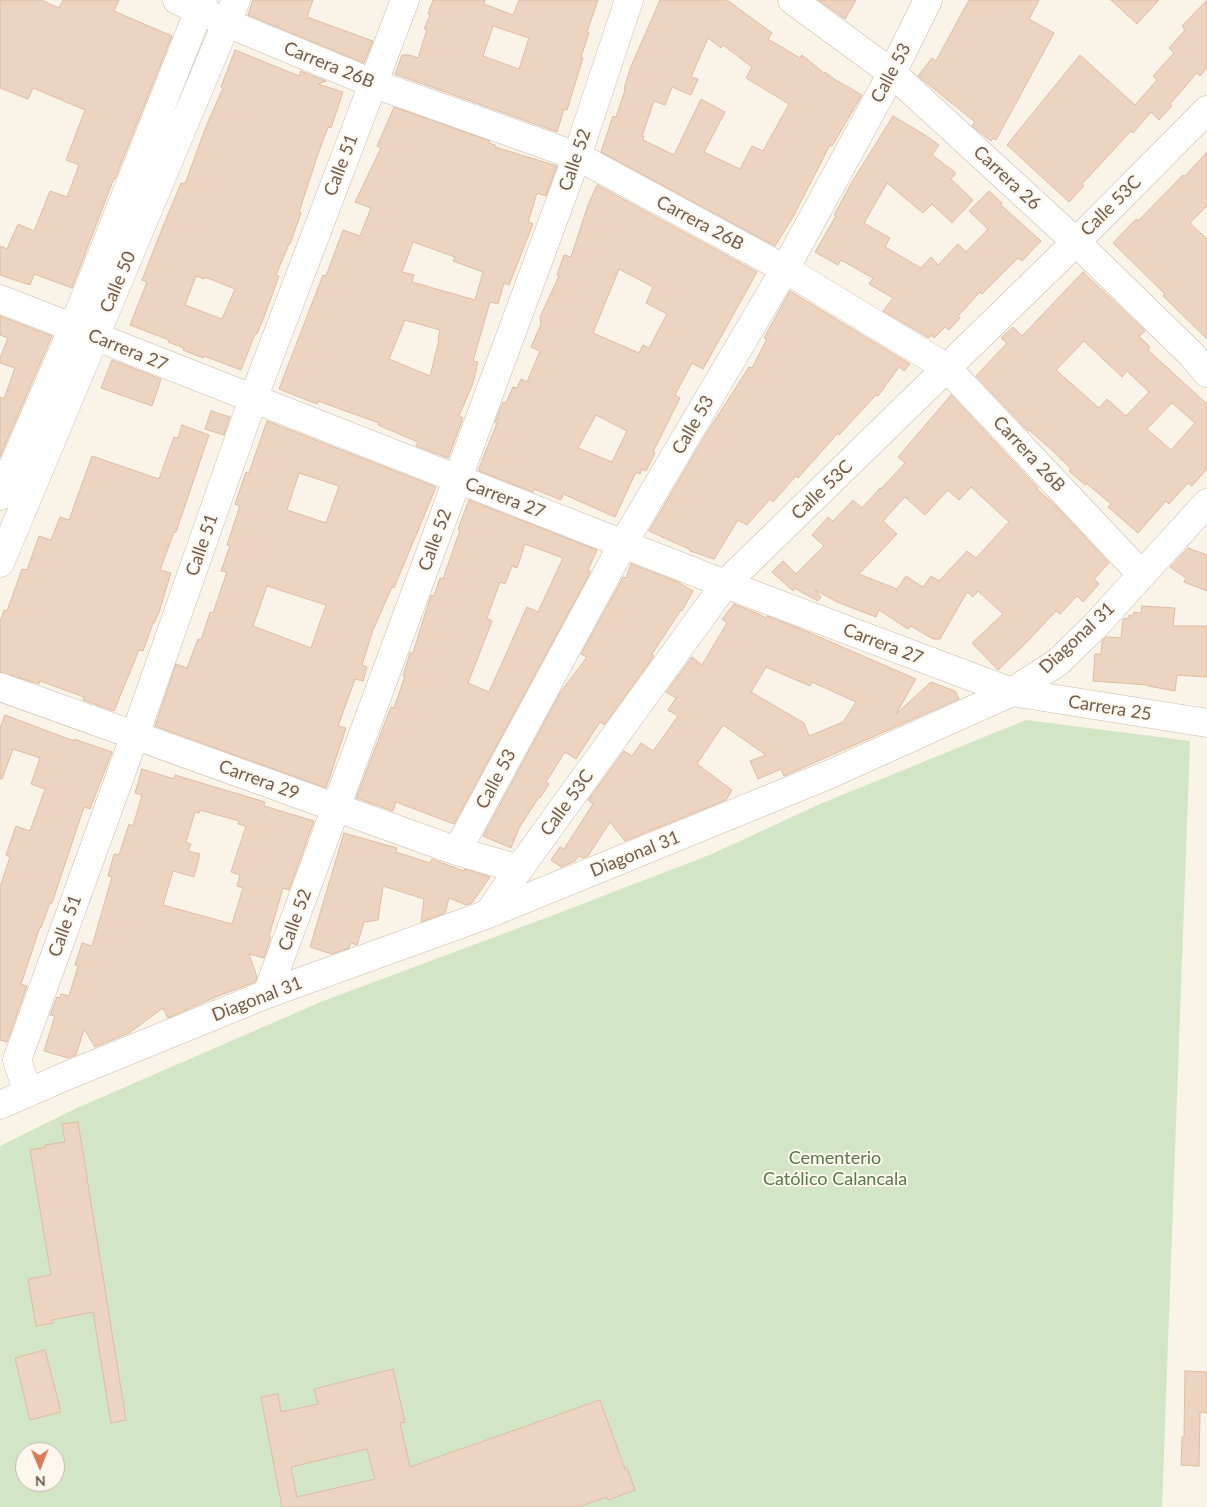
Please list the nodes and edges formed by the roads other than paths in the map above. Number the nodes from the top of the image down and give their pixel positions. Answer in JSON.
{"nodes":[{"id":1,"x":405,"y":0,"type":"edge"},
{"id":2,"x":629,"y":0,"type":"edge"},
{"id":3,"x":792,"y":0,"type":"edge"},
{"id":4,"x":928,"y":0,"type":"edge"},
{"id":5,"x":193,"y":3,"type":"edge"},
{"id":6,"x":232,"y":11,"type":"edge"},
{"id":7,"x":892,"y":73,"type":"junction"},
{"id":8,"x":372,"y":83,"type":"junction"},
{"id":9,"x":1207,"y":110,"type":"edge"},
{"id":10,"x":577,"y":156,"type":"junction"},
{"id":11,"x":1076,"y":242,"type":"junction"},
{"id":12,"x":785,"y":269,"type":"junction"},
{"id":13,"x":0,"y":299,"type":"edge"},
{"id":14,"x":84,"y":333,"type":"junction"},
{"id":15,"x":947,"y":368,"type":"junction"},
{"id":16,"x":1207,"y":374,"type":"edge"},
{"id":17,"x":253,"y":399,"type":"junction"},
{"id":18,"x":458,"y":480,"type":"junction"},
{"id":19,"x":0,"y":496,"type":"edge"},
{"id":20,"x":1207,"y":503,"type":"edge"},
{"id":21,"x":623,"y":544,"type":"junction"},
{"id":22,"x":0,"y":564,"type":"edge"},
{"id":23,"x":1142,"y":574,"type":"junction"},
{"id":24,"x":725,"y":584,"type":"junction"},
{"id":25,"x":0,"y":687,"type":"edge"},
{"id":26,"x":1012,"y":692,"type":"junction"},
{"id":27,"x":1207,"y":723,"type":"edge"},
{"id":28,"x":135,"y":735,"type":"junction"},
{"id":29,"x":336,"y":808,"type":"junction"},
{"id":30,"x":457,"y":851,"type":"junction"},
{"id":31,"x":519,"y":869,"type":"junction"},
{"id":32,"x":488,"y":914,"type":"junction"},
{"id":33,"x":267,"y":994,"type":"junction"},
{"id":34,"x":8,"y":1057,"type":"edge"},
{"id":35,"x":28,"y":1093,"type":"junction"},
{"id":36,"x":0,"y":1105,"type":"edge"}],
"edges":[{"from":1,"to":8,"type":"street","name":"Calle 51"},
{"from":2,"to":10,"type":"street","name":"Calle 52"},
{"from":3,"to":7,"type":"street","name":"Carrera 26"},
{"from":4,"to":7,"type":"street","name":"Calle 53"},
{"from":5,"to":6,"type":"street","name":"Carrera 26B"},
{"from":5,"to":14,"type":"street","name":"Calle 50"},
{"from":6,"to":8,"type":"street","name":"Carrera 26B"},
{"from":6,"to":14,"type":"street","name":"Calle 50"},
{"from":7,"to":11,"type":"street","name":"Carrera 26"},
{"from":7,"to":12,"type":"street","name":"Calle 53"},
{"from":8,"to":10,"type":"street","name":"Carrera 26B"},
{"from":8,"to":17,"type":"street","name":"Calle 51"},
{"from":9,"to":11,"type":"street","name":"Calle 53C"},
{"from":10,"to":12,"type":"street","name":"Carrera 26B"},
{"from":10,"to":18,"type":"street","name":"Calle 52"},
{"from":11,"to":15,"type":"street","name":"Calle 53C"},
{"from":11,"to":16,"type":"street","name":"Carrera 26"},
{"from":12,"to":15,"type":"street","name":"Carrera 26B"},
{"from":12,"to":21,"type":"street","name":"Calle 53"},
{"from":13,"to":14,"type":"street","name":"Carrera 27"},
{"from":14,"to":17,"type":"street","name":"Carrera 27"},
{"from":14,"to":19,"type":"street","name":"Calle 50"},
{"from":14,"to":22,"type":"street","name":"Calle 50"},
{"from":15,"to":23,"type":"street","name":"Carrera 26B"},
{"from":15,"to":24,"type":"street","name":"Calle 53C"},
{"from":17,"to":18,"type":"street","name":"Carrera 27"},
{"from":17,"to":28,"type":"street","name":"Calle 51"},
{"from":18,"to":21,"type":"street","name":"Carrera 27"},
{"from":18,"to":29,"type":"street","name":"Calle 52"},
{"from":20,"to":23,"type":"street","name":"Diagonal 31"},
{"from":21,"to":24,"type":"street","name":"Carrera 27"},
{"from":21,"to":30,"type":"street","name":"Calle 53"},
{"from":23,"to":26,"type":"street","name":"Diagonal 31"},
{"from":24,"to":26,"type":"street","name":"Carrera 27"},
{"from":24,"to":31,"type":"street","name":"Calle 53C"},
{"from":25,"to":28,"type":"street","name":"Carrera 29"},
{"from":26,"to":27,"type":"street","name":"Carrera 25"},
{"from":26,"to":32,"type":"street","name":"Diagonal 31"},
{"from":28,"to":29,"type":"street","name":"Carrera 29"},
{"from":28,"to":34,"type":"street","name":"Calle 51"},
{"from":29,"to":30,"type":"street","name":"Carrera 29"},
{"from":29,"to":33,"type":"street","name":"Calle 52"},
{"from":30,"to":31,"type":"street","name":"Carrera 29"},
{"from":31,"to":32,"type":"street","name":"Calle 53C"},
{"from":32,"to":33,"type":"street","name":"Diagonal 31"},
{"from":33,"to":35,"type":"street","name":"Diagonal 31"},
{"from":34,"to":35,"type":"street","name":"Calle 51"},
{"from":35,"to":36,"type":"street","name":"Diagonal 31"}]}
